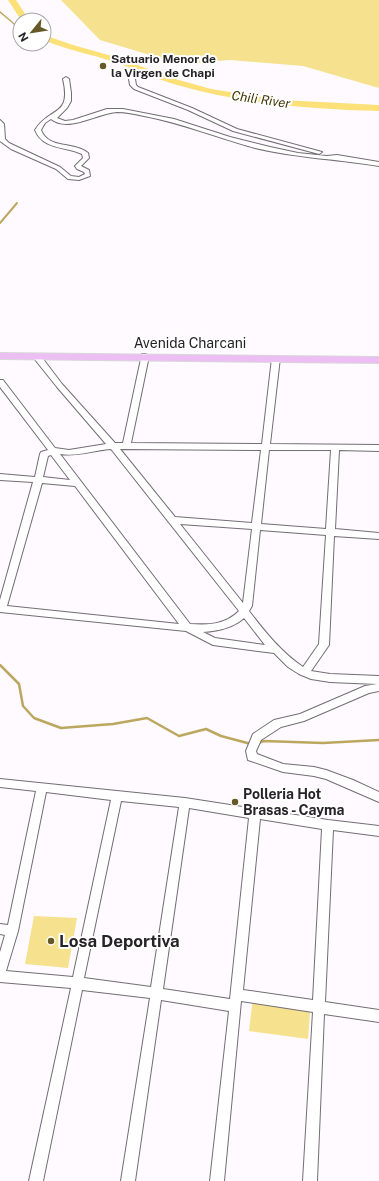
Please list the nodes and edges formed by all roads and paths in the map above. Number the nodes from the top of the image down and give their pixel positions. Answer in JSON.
{"nodes":[{"id":1,"x":131,"y":73,"type":"dead end"},
{"id":2,"x":66,"y":79,"type":"dead end"},
{"id":3,"x":55,"y":115,"type":"junction"},
{"id":4,"x":0,"y":122,"type":"edge"},
{"id":5,"x":341,"y":158,"type":"junction"},
{"id":6,"x":379,"y":164,"type":"edge"},
{"id":7,"x":0,"y":356,"type":"edge"},
{"id":8,"x":145,"y":356,"type":"junction"},
{"id":9,"x":37,"y":357,"type":"junction"},
{"id":10,"x":276,"y":358,"type":"junction"},
{"id":11,"x":379,"y":360,"type":"edge"},
{"id":12,"x":0,"y":382,"type":"edge"},
{"id":13,"x":112,"y":446,"type":"junction"},
{"id":14,"x":126,"y":446,"type":"junction"},
{"id":15,"x":379,"y":448,"type":"edge"},
{"id":16,"x":265,"y":449,"type":"junction"},
{"id":17,"x":335,"y":449,"type":"junction"},
{"id":18,"x":54,"y":451,"type":"junction"},
{"id":19,"x":0,"y":478,"type":"edge"},
{"id":20,"x":38,"y":481,"type":"junction"},
{"id":21,"x":78,"y":483,"type":"junction"},
{"id":22,"x":172,"y":520,"type":"junction"},
{"id":23,"x":255,"y":526,"type":"junction"},
{"id":24,"x":330,"y":532,"type":"junction"},
{"id":25,"x":379,"y":536,"type":"edge"},
{"id":26,"x":1,"y":609,"type":"edge"},
{"id":27,"x":244,"y":612,"type":"junction"},
{"id":28,"x":188,"y":628,"type":"junction"},
{"id":29,"x":277,"y":650,"type":"junction"},
{"id":30,"x":304,"y":672,"type":"junction"},
{"id":31,"x":379,"y":680,"type":"edge"},
{"id":32,"x":379,"y":687,"type":"edge"},
{"id":33,"x":0,"y":783,"type":"edge"},
{"id":34,"x":42,"y":787,"type":"junction"},
{"id":35,"x":116,"y":796,"type":"junction"},
{"id":36,"x":379,"y":797,"type":"edge"},
{"id":37,"x":185,"y":803,"type":"junction"},
{"id":38,"x":255,"y":814,"type":"junction"},
{"id":39,"x":328,"y":825,"type":"junction"},
{"id":40,"x":379,"y":831,"type":"edge"},
{"id":41,"x":0,"y":929,"type":"edge"},
{"id":42,"x":12,"y":931,"type":"junction"},
{"id":43,"x":0,"y":970,"type":"edge"},
{"id":44,"x":0,"y":976,"type":"edge"},
{"id":45,"x":78,"y":982,"type":"junction"},
{"id":46,"x":157,"y":992,"type":"junction"},
{"id":47,"x":237,"y":1000,"type":"junction"},
{"id":48,"x":318,"y":1007,"type":"junction"},
{"id":49,"x":379,"y":1016,"type":"edge"},
{"id":50,"x":36,"y":1181,"type":"edge"},
{"id":51,"x":128,"y":1181,"type":"edge"},
{"id":52,"x":217,"y":1181,"type":"edge"},
{"id":53,"x":310,"y":1181,"type":"edge"}],
"edges":[{"from":1,"to":5,"type":"street"},
{"from":2,"to":3,"type":"street"},
{"from":3,"to":4,"type":"street"},
{"from":3,"to":5,"type":"street"},
{"from":5,"to":6,"type":"street"},
{"from":7,"to":9,"type":"main road","name":"Avenida Charcani"},
{"from":8,"to":9,"type":"main road","name":"Avenida Charcani"},
{"from":8,"to":10,"type":"main road","name":"Avenida Charcani"},
{"from":8,"to":14,"type":"street"},
{"from":9,"to":13,"type":"street"},
{"from":10,"to":11,"type":"main road","name":"Avenida Charcani"},
{"from":10,"to":16,"type":"street"},
{"from":12,"to":18,"type":"street"},
{"from":13,"to":14,"type":"street"},
{"from":13,"to":18,"type":"street"},
{"from":13,"to":22,"type":"street"},
{"from":14,"to":16,"type":"street"},
{"from":15,"to":17,"type":"street"},
{"from":16,"to":17,"type":"street"},
{"from":16,"to":23,"type":"street"},
{"from":17,"to":24,"type":"street"},
{"from":18,"to":20,"type":"street"},
{"from":18,"to":21,"type":"street"},
{"from":19,"to":20,"type":"street"},
{"from":20,"to":21,"type":"street"},
{"from":20,"to":26,"type":"street"},
{"from":21,"to":28,"type":"street"},
{"from":22,"to":23,"type":"street"},
{"from":22,"to":27,"type":"street"},
{"from":23,"to":24,"type":"street"},
{"from":23,"to":27,"type":"street"},
{"from":24,"to":25,"type":"street"},
{"from":24,"to":30,"type":"street"},
{"from":26,"to":28,"type":"street"},
{"from":27,"to":28,"type":"street"},
{"from":27,"to":29,"type":"street"},
{"from":28,"to":29,"type":"street"},
{"from":29,"to":30,"type":"street"},
{"from":30,"to":31,"type":"street"},
{"from":32,"to":36,"type":"street"},
{"from":33,"to":34,"type":"street"},
{"from":34,"to":35,"type":"street"},
{"from":34,"to":42,"type":"street"},
{"from":35,"to":37,"type":"street"},
{"from":35,"to":45,"type":"street"},
{"from":37,"to":38,"type":"street"},
{"from":37,"to":46,"type":"street"},
{"from":38,"to":39,"type":"street"},
{"from":38,"to":47,"type":"street"},
{"from":39,"to":40,"type":"street"},
{"from":39,"to":48,"type":"street"},
{"from":41,"to":42,"type":"street"},
{"from":42,"to":43,"type":"street"},
{"from":44,"to":45,"type":"street"},
{"from":45,"to":46,"type":"street"},
{"from":45,"to":50,"type":"street"},
{"from":46,"to":47,"type":"street"},
{"from":46,"to":51,"type":"street"},
{"from":47,"to":48,"type":"street"},
{"from":47,"to":52,"type":"street"},
{"from":48,"to":49,"type":"street"},
{"from":48,"to":53,"type":"street"}]}
